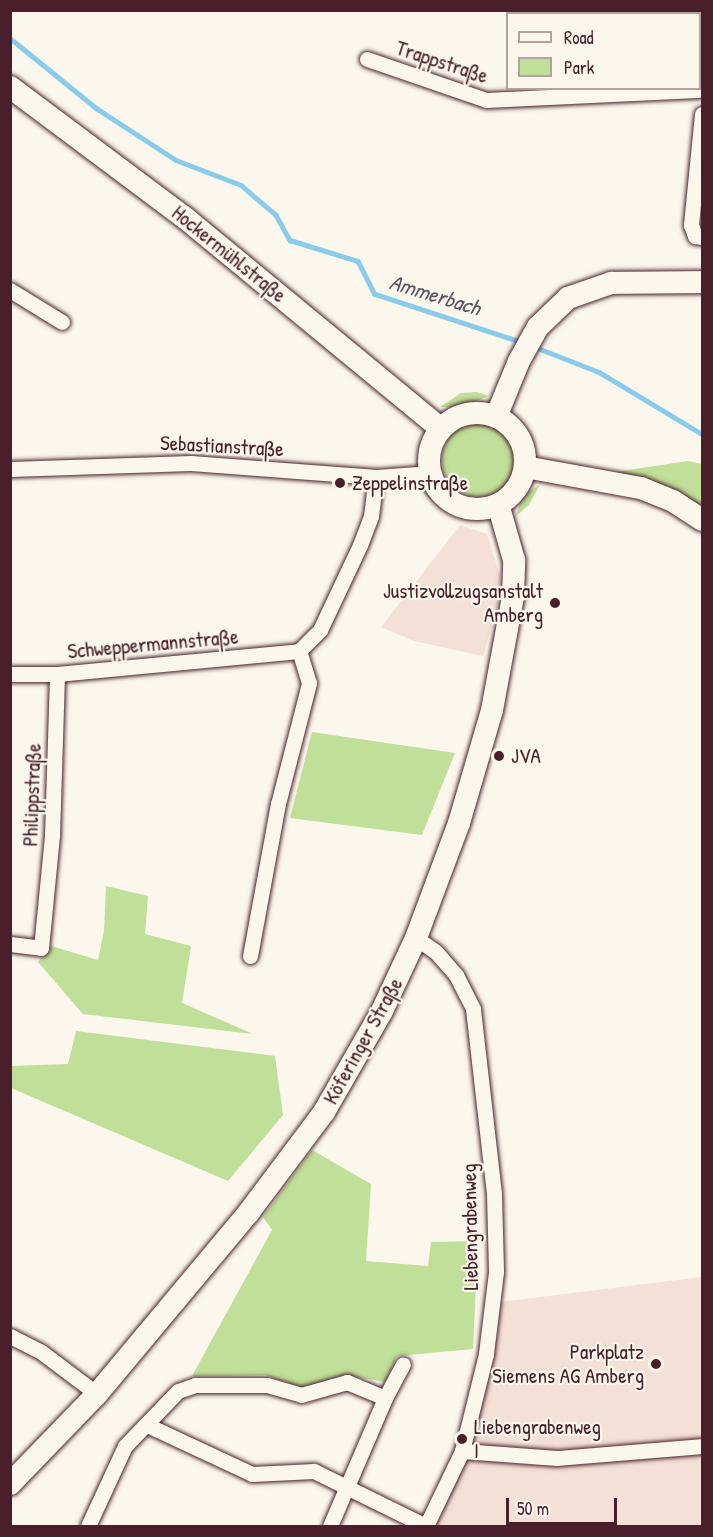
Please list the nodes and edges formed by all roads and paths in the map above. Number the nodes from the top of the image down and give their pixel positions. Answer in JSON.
{"nodes":[{"id":1,"x":367,"y":59,"type":"dead end"},
{"id":2,"x":10,"y":87,"type":"edge"},
{"id":3,"x":702,"y":90,"type":"edge"},
{"id":4,"x":702,"y":114,"type":"edge"},
{"id":5,"x":702,"y":237,"type":"edge"},
{"id":6,"x":702,"y":282,"type":"edge"},
{"id":7,"x":10,"y":290,"type":"edge"},
{"id":8,"x":62,"y":322,"type":"dead end"},
{"id":9,"x":496,"y":417,"type":"junction"},
{"id":10,"x":441,"y":429,"type":"junction"},
{"id":11,"x":525,"y":467,"type":"junction"},
{"id":12,"x":10,"y":469,"type":"edge"},
{"id":13,"x":431,"y":473,"type":"junction"},
{"id":14,"x":376,"y":477,"type":"junction"},
{"id":15,"x":498,"y":504,"type":"junction"},
{"id":16,"x":702,"y":520,"type":"edge"},
{"id":17,"x":299,"y":651,"type":"junction"},
{"id":18,"x":10,"y":674,"type":"edge"},
{"id":19,"x":57,"y":674,"type":"junction"},
{"id":20,"x":416,"y":938,"type":"junction"},
{"id":21,"x":10,"y":944,"type":"edge"},
{"id":22,"x":250,"y":956,"type":"dead end"},
{"id":23,"x":10,"y":1336,"type":"edge"},
{"id":24,"x":402,"y":1364,"type":"dead end"},
{"id":25,"x":97,"y":1394,"type":"junction"},
{"id":26,"x":386,"y":1398,"type":"junction"},
{"id":27,"x":147,"y":1425,"type":"junction"},
{"id":28,"x":702,"y":1446,"type":"edge"},
{"id":29,"x":462,"y":1450,"type":"junction"},
{"id":30,"x":10,"y":1484,"type":"edge"},
{"id":31,"x":349,"y":1488,"type":"junction"},
{"id":32,"x":94,"y":1524,"type":"edge"},
{"id":33,"x":426,"y":1526,"type":"edge"},
{"id":34,"x":330,"y":1527,"type":"edge"}],
"edges":[{"from":1,"to":3,"type":"street","name":"Trappstraße"},
{"from":2,"to":10,"type":"street","name":"Hockermühlstraße"},
{"from":4,"to":5,"type":"street"},
{"from":6,"to":9,"type":"street"},
{"from":7,"to":8,"type":"street"},
{"from":9,"to":10,"type":"street"},
{"from":9,"to":11,"type":"street"},
{"from":10,"to":13,"type":"street"},
{"from":11,"to":15,"type":"street"},
{"from":11,"to":16,"type":"street"},
{"from":12,"to":14,"type":"street","name":"Sebastianstraße"},
{"from":13,"to":14,"type":"street","name":"Sebastianstraße"},
{"from":13,"to":15,"type":"street"},
{"from":14,"to":17,"type":"street"},
{"from":15,"to":20,"type":"street","name":"Köferinger Straße"},
{"from":17,"to":19,"type":"street","name":"Schweppermannstraße"},
{"from":17,"to":22,"type":"street"},
{"from":18,"to":19,"type":"street","name":"Schweppermannstraße"},
{"from":19,"to":21,"type":"street","name":"Philippstraße"},
{"from":20,"to":25,"type":"street","name":"Köferinger Straße"},
{"from":20,"to":29,"type":"street","name":"Liebengrabenweg"},
{"from":23,"to":25,"type":"street"},
{"from":24,"to":26,"type":"street"},
{"from":25,"to":30,"type":"street","name":"Köferinger Straße"},
{"from":26,"to":27,"type":"street"},
{"from":26,"to":31,"type":"street"},
{"from":27,"to":31,"type":"street","name":"Liebengrabenweg"},
{"from":27,"to":32,"type":"street"},
{"from":28,"to":29,"type":"street"},
{"from":29,"to":33,"type":"street","name":"Liebengrabenweg"},
{"from":31,"to":33,"type":"street","name":"Liebengrabenweg"},
{"from":31,"to":34,"type":"street"}]}
